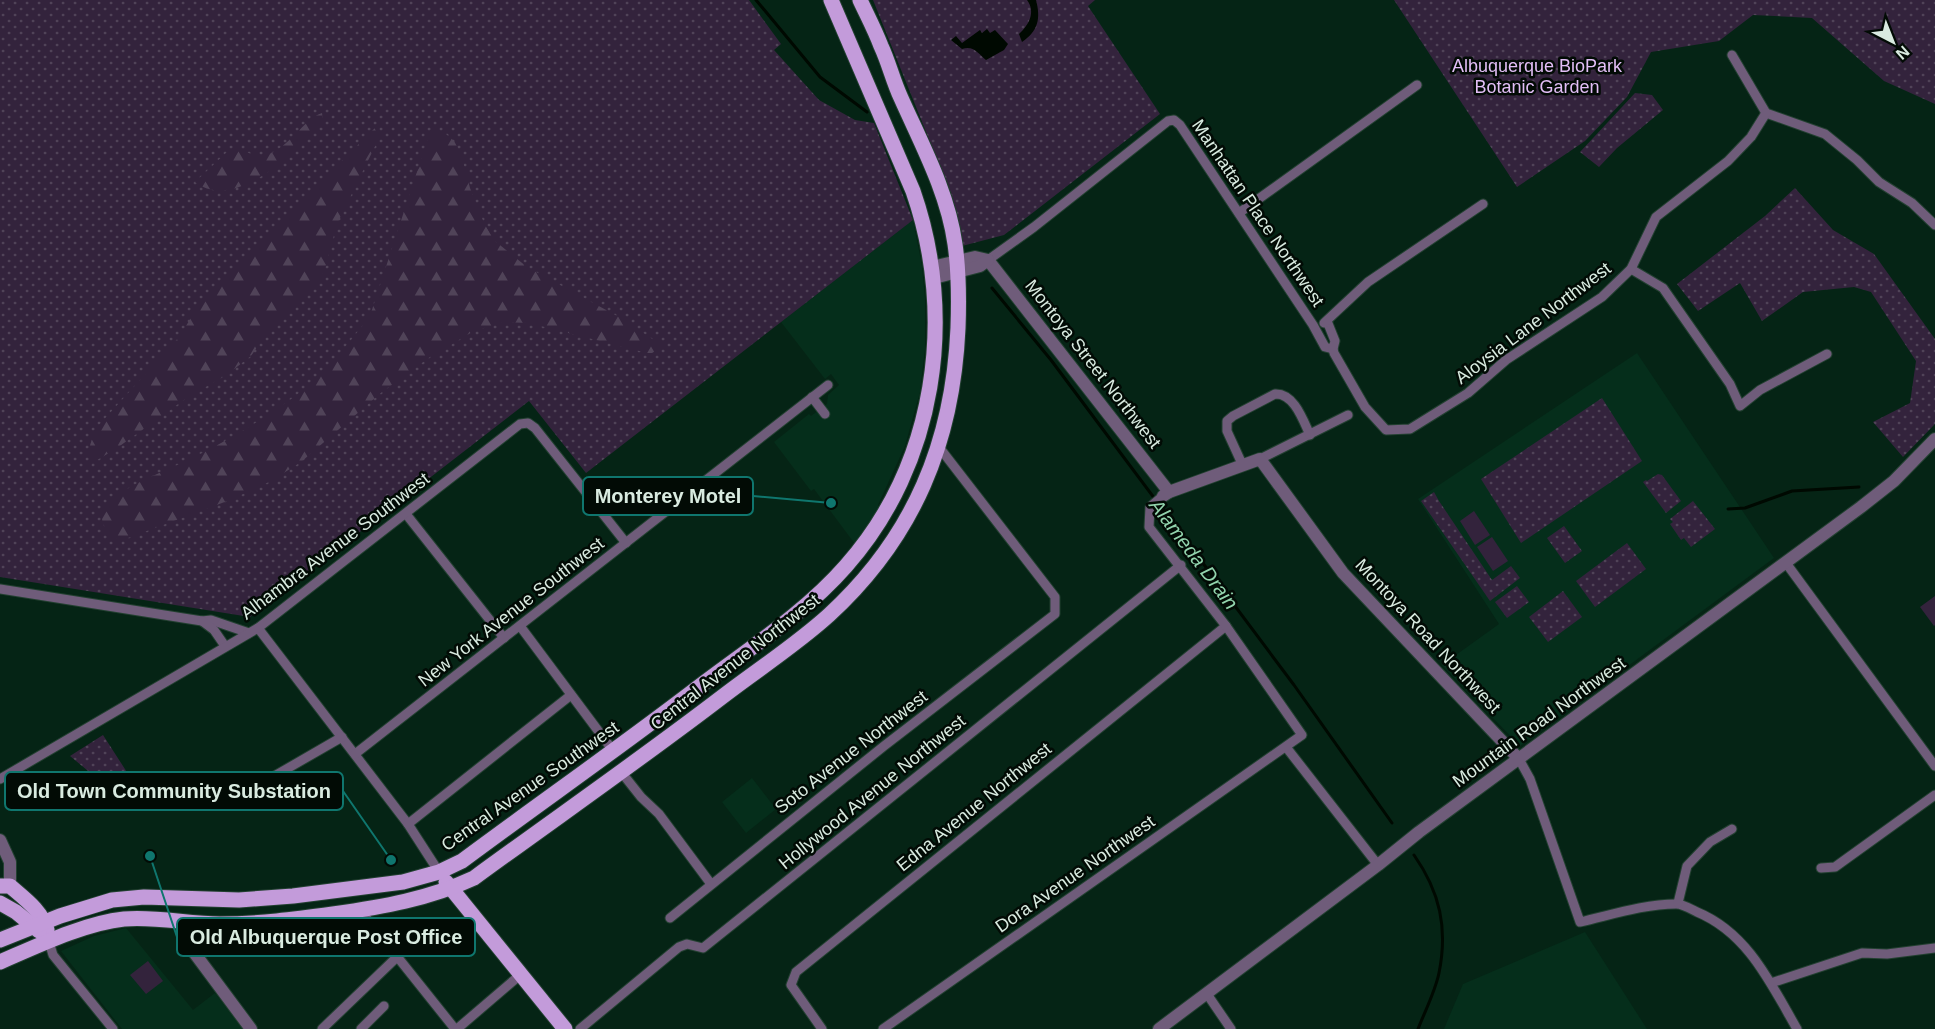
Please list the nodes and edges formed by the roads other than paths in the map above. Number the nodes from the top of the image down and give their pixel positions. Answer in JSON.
{"nodes":[{"id":1,"x":831,"y":0,"type":"edge"},
{"id":2,"x":860,"y":0,"type":"edge"},
{"id":3,"x":1732,"y":55,"type":"dead end"},
{"id":4,"x":1417,"y":85,"type":"dead end"},
{"id":5,"x":1766,"y":113,"type":"junction"},
{"id":6,"x":1483,"y":204,"type":"dead end"},
{"id":7,"x":1239,"y":213,"type":"junction"},
{"id":8,"x":1935,"y":225,"type":"edge"},
{"id":9,"x":988,"y":260,"type":"junction"},
{"id":10,"x":957,"y":267,"type":"junction"},
{"id":11,"x":1631,"y":269,"type":"junction"},
{"id":12,"x":933,"y":273,"type":"junction"},
{"id":13,"x":1327,"y":321,"type":"junction"},
{"id":14,"x":1313,"y":325,"type":"junction"},
{"id":15,"x":1333,"y":349,"type":"junction"},
{"id":16,"x":1827,"y":354,"type":"dead end"},
{"id":17,"x":828,"y":385,"type":"dead end"},
{"id":18,"x":812,"y":398,"type":"junction"},
{"id":19,"x":825,"y":414,"type":"dead end"},
{"id":20,"x":1348,"y":415,"type":"dead end"},
{"id":21,"x":1310,"y":435,"type":"junction"},
{"id":22,"x":1935,"y":439,"type":"edge"},
{"id":23,"x":939,"y":447,"type":"junction"},
{"id":24,"x":1260,"y":459,"type":"junction"},
{"id":25,"x":1243,"y":466,"type":"junction"},
{"id":26,"x":1166,"y":494,"type":"junction"},
{"id":27,"x":406,"y":514,"type":"junction"},
{"id":28,"x":626,"y":543,"type":"junction"},
{"id":29,"x":1786,"y":563,"type":"junction"},
{"id":30,"x":1181,"y":566,"type":"junction"},
{"id":31,"x":0,"y":589,"type":"edge"},
{"id":32,"x":202,"y":621,"type":"junction"},
{"id":33,"x":520,"y":626,"type":"junction"},
{"id":34,"x":1226,"y":626,"type":"junction"},
{"id":35,"x":253,"y":630,"type":"junction"},
{"id":36,"x":504,"y":638,"type":"junction"},
{"id":37,"x":225,"y":646,"type":"junction"},
{"id":38,"x":571,"y":694,"type":"junction"},
{"id":39,"x":342,"y":737,"type":"junction"},
{"id":40,"x":1286,"y":747,"type":"junction"},
{"id":41,"x":614,"y":752,"type":"junction"},
{"id":42,"x":356,"y":754,"type":"junction"},
{"id":43,"x":1520,"y":759,"type":"junction"},
{"id":44,"x":1935,"y":766,"type":"edge"},
{"id":45,"x":622,"y":773,"type":"junction"},
{"id":46,"x":0,"y":779,"type":"edge"},
{"id":47,"x":1935,"y":795,"type":"edge"},
{"id":48,"x":238,"y":797,"type":"dead end"},
{"id":49,"x":408,"y":824,"type":"junction"},
{"id":50,"x":1732,"y":829,"type":"dead end"},
{"id":51,"x":0,"y":840,"type":"edge"},
{"id":52,"x":1378,"y":866,"type":"junction"},
{"id":53,"x":0,"y":868,"type":"edge"},
{"id":54,"x":1821,"y":868,"type":"dead end"},
{"id":55,"x":439,"y":872,"type":"junction"},
{"id":56,"x":711,"y":884,"type":"junction"},
{"id":57,"x":5,"y":886,"type":"edge"},
{"id":58,"x":450,"y":889,"type":"junction"},
{"id":59,"x":0,"y":903,"type":"edge"},
{"id":60,"x":1678,"y":903,"type":"junction"},
{"id":61,"x":360,"y":910,"type":"junction"},
{"id":62,"x":670,"y":918,"type":"dead end"},
{"id":63,"x":186,"y":921,"type":"junction"},
{"id":64,"x":40,"y":924,"type":"junction"},
{"id":65,"x":0,"y":940,"type":"edge"},
{"id":66,"x":49,"y":942,"type":"junction"},
{"id":67,"x":1935,"y":948,"type":"edge"},
{"id":68,"x":397,"y":957,"type":"junction"},
{"id":69,"x":0,"y":962,"type":"edge"},
{"id":70,"x":520,"y":975,"type":"junction"},
{"id":71,"x":1771,"y":982,"type":"junction"},
{"id":72,"x":1207,"y":994,"type":"junction"},
{"id":73,"x":384,"y":1006,"type":"dead end"},
{"id":74,"x":113,"y":1029,"type":"edge"},
{"id":75,"x":251,"y":1029,"type":"edge"},
{"id":76,"x":322,"y":1029,"type":"edge"},
{"id":77,"x":361,"y":1029,"type":"edge"},
{"id":78,"x":456,"y":1029,"type":"edge"},
{"id":79,"x":565,"y":1029,"type":"edge"},
{"id":80,"x":580,"y":1029,"type":"edge"},
{"id":81,"x":822,"y":1029,"type":"edge"},
{"id":82,"x":884,"y":1029,"type":"edge"},
{"id":83,"x":1159,"y":1029,"type":"edge"},
{"id":84,"x":1231,"y":1029,"type":"edge"},
{"id":85,"x":1797,"y":1029,"type":"edge"}],
"edges":[{"from":1,"to":12,"type":"main road","name":"Central Avenue Southwest"},
{"from":2,"to":10,"type":"main road","name":"Central Avenue Northwest"},
{"from":3,"to":5,"type":"street"},
{"from":4,"to":7,"type":"street"},
{"from":5,"to":8,"type":"street"},
{"from":5,"to":11,"type":"street","name":"Aloysia Lane Northwest"},
{"from":6,"to":13,"type":"street"},
{"from":7,"to":9,"type":"street","name":"Manhattan Place Northwest"},
{"from":7,"to":14,"type":"street","name":"Manhattan Place Northwest"},
{"from":9,"to":10,"type":"street"},
{"from":9,"to":26,"type":"street","name":"Montoya Street Northwest"},
{"from":10,"to":12,"type":"street"},
{"from":10,"to":23,"type":"main road","name":"Central Avenue Northwest"},
{"from":11,"to":15,"type":"street","name":"Aloysia Lane Northwest"},
{"from":11,"to":16,"type":"street"},
{"from":12,"to":41,"type":"main road","name":"Central Avenue Southwest"},
{"from":13,"to":14,"type":"street"},
{"from":13,"to":15,"type":"street","name":"Aloysia Lane Northwest"},
{"from":14,"to":15,"type":"street","name":"Aloysia Lane Northwest"},
{"from":17,"to":18,"type":"street","name":"New York Avenue Southwest"},
{"from":18,"to":19,"type":"street"},
{"from":18,"to":28,"type":"street","name":"New York Avenue Southwest"},
{"from":20,"to":21,"type":"street"},
{"from":21,"to":24,"type":"street"},
{"from":21,"to":25,"type":"street"},
{"from":22,"to":29,"type":"street","name":"Mountain Road Northwest"},
{"from":23,"to":45,"type":"main road","name":"Central Avenue Northwest"},
{"from":23,"to":56,"type":"street","name":"Soto Avenue Northwest"},
{"from":24,"to":25,"type":"street"},
{"from":24,"to":43,"type":"street","name":"Montoya Road Northwest"},
{"from":25,"to":26,"type":"street"},
{"from":26,"to":30,"type":"street"},
{"from":27,"to":28,"type":"street","name":"Alhambra Avenue Southwest"},
{"from":27,"to":35,"type":"street","name":"Alhambra Avenue Southwest"},
{"from":27,"to":36,"type":"street"},
{"from":28,"to":33,"type":"street","name":"New York Avenue Southwest"},
{"from":29,"to":43,"type":"street","name":"Mountain Road Northwest"},
{"from":29,"to":44,"type":"street"},
{"from":30,"to":34,"type":"street"},
{"from":30,"to":80,"type":"street","name":"Hollywood Avenue Northwest"},
{"from":31,"to":32,"type":"street"},
{"from":32,"to":35,"type":"street"},
{"from":32,"to":37,"type":"street"},
{"from":33,"to":36,"type":"street","name":"New York Avenue Southwest"},
{"from":33,"to":38,"type":"street"},
{"from":34,"to":40,"type":"street"},
{"from":34,"to":81,"type":"street","name":"Edna Avenue Northwest"},
{"from":35,"to":37,"type":"street","name":"Alhambra Avenue Southwest"},
{"from":35,"to":39,"type":"street"},
{"from":36,"to":42,"type":"street","name":"New York Avenue Southwest"},
{"from":37,"to":46,"type":"street","name":"Alhambra Avenue Southwest"},
{"from":38,"to":41,"type":"street"},
{"from":38,"to":49,"type":"street"},
{"from":39,"to":42,"type":"street"},
{"from":39,"to":48,"type":"street"},
{"from":40,"to":52,"type":"street"},
{"from":40,"to":82,"type":"street","name":"Dora Avenue Northwest"},
{"from":41,"to":55,"type":"main road","name":"Central Avenue Southwest"},
{"from":42,"to":49,"type":"street"},
{"from":43,"to":52,"type":"street","name":"Mountain Road Northwest"},
{"from":43,"to":60,"type":"street","name":"Montoya Road Northwest"},
{"from":45,"to":56,"type":"street"},
{"from":45,"to":58,"type":"main road","name":"Central Avenue Northwest"},
{"from":47,"to":54,"type":"street"},
{"from":49,"to":55,"type":"street"},
{"from":50,"to":60,"type":"street"},
{"from":51,"to":57,"type":"street"},
{"from":52,"to":72,"type":"street","name":"Mountain Road Northwest"},
{"from":53,"to":57,"type":"street"},
{"from":55,"to":58,"type":"main road"},
{"from":55,"to":64,"type":"main road","name":"Central Avenue Southwest"},
{"from":56,"to":62,"type":"street","name":"Soto Avenue Northwest"},
{"from":57,"to":64,"type":"main road"},
{"from":58,"to":61,"type":"main road","name":"Central Avenue Northwest"},
{"from":58,"to":70,"type":"main road"},
{"from":59,"to":64,"type":"main road"},
{"from":60,"to":71,"type":"street"},
{"from":61,"to":63,"type":"main road","name":"Central Avenue Northwest"},
{"from":61,"to":68,"type":"street"},
{"from":63,"to":66,"type":"main road","name":"Central Avenue Northwest"},
{"from":63,"to":75,"type":"street"},
{"from":64,"to":65,"type":"main road","name":"Central Avenue Southwest"},
{"from":64,"to":66,"type":"main road"},
{"from":66,"to":69,"type":"main road","name":"Central Avenue Northwest"},
{"from":66,"to":74,"type":"street"},
{"from":67,"to":71,"type":"street"},
{"from":68,"to":76,"type":"street"},
{"from":68,"to":78,"type":"street"},
{"from":70,"to":78,"type":"street"},
{"from":70,"to":79,"type":"main road"},
{"from":71,"to":85,"type":"street"},
{"from":72,"to":83,"type":"street","name":"Mountain Road Northwest"},
{"from":72,"to":84,"type":"street"},
{"from":73,"to":77,"type":"street"}]}
